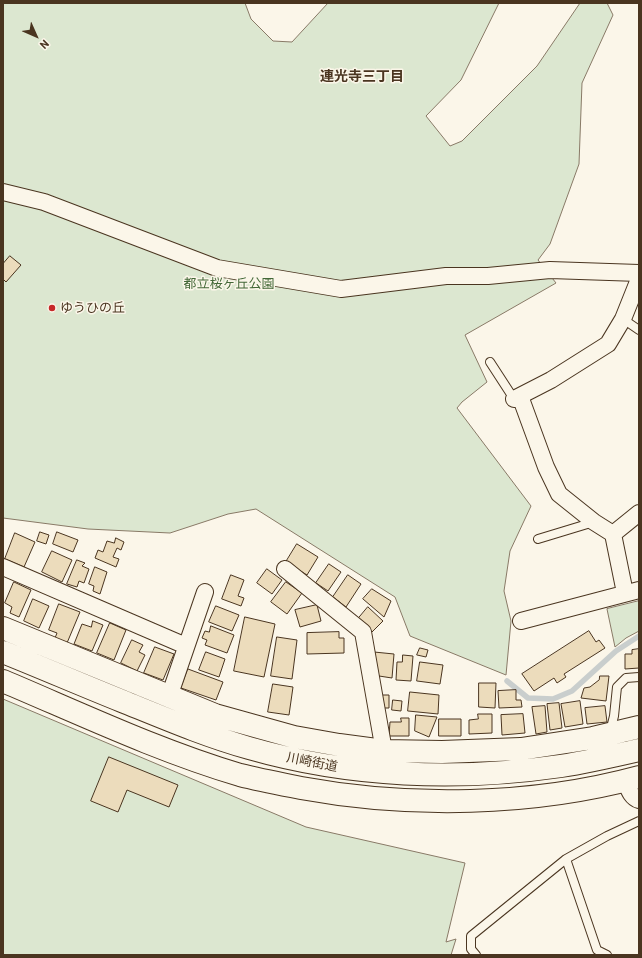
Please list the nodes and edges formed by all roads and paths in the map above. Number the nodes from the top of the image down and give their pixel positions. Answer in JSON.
{"nodes":[{"id":1,"x":3,"y":192,"type":"edge"},
{"id":2,"x":639,"y":273,"type":"edge"},
{"id":3,"x":639,"y":279,"type":"edge"},
{"id":4,"x":623,"y":319,"type":"junction"},
{"id":5,"x":639,"y":330,"type":"edge"},
{"id":6,"x":490,"y":362,"type":"dead end"},
{"id":7,"x":517,"y":398,"type":"junction"},
{"id":8,"x":639,"y":513,"type":"edge"},
{"id":9,"x":594,"y":522,"type":"junction"},
{"id":10,"x":613,"y":534,"type":"junction"},
{"id":11,"x":538,"y":539,"type":"dead end"},
{"id":12,"x":3,"y":567,"type":"edge"},
{"id":13,"x":285,"y":569,"type":"dead end"},
{"id":14,"x":205,"y":592,"type":"dead end"},
{"id":15,"x":632,"y":592,"type":"edge"},
{"id":16,"x":521,"y":621,"type":"dead end"},
{"id":17,"x":3,"y":628,"type":"edge"},
{"id":18,"x":186,"y":646,"type":"junction"},
{"id":19,"x":3,"y":652,"type":"edge"},
{"id":20,"x":639,"y":677,"type":"edge"},
{"id":21,"x":3,"y":681,"type":"edge"},
{"id":22,"x":169,"y":697,"type":"junction"},
{"id":23,"x":639,"y":727,"type":"edge"},
{"id":24,"x":609,"y":734,"type":"junction"},
{"id":25,"x":639,"y":750,"type":"edge"},
{"id":26,"x":384,"y":751,"type":"junction"},
{"id":27,"x":632,"y":779,"type":"edge"},
{"id":28,"x":639,"y":800,"type":"edge"},
{"id":29,"x":639,"y":821,"type":"edge"},
{"id":30,"x":566,"y":860,"type":"junction"},
{"id":31,"x":476,"y":955,"type":"edge"},
{"id":32,"x":607,"y":955,"type":"edge"}],
"edges":[{"from":1,"to":2,"type":"street"},
{"from":3,"to":4,"type":"street"},
{"from":4,"to":5,"type":"lane"},
{"from":4,"to":7,"type":"street"},
{"from":6,"to":7,"type":"lane"},
{"from":7,"to":9,"type":"street"},
{"from":8,"to":10,"type":"street"},
{"from":9,"to":10,"type":"street"},
{"from":9,"to":11,"type":"lane"},
{"from":10,"to":15,"type":"street"},
{"from":12,"to":18,"type":"street"},
{"from":13,"to":26,"type":"street"},
{"from":14,"to":18,"type":"street"},
{"from":15,"to":16,"type":"street"},
{"from":17,"to":22,"type":"main road"},
{"from":18,"to":22,"type":"street"},
{"from":19,"to":25,"type":"main road","name":"川崎街道"},
{"from":20,"to":24,"type":"lane"},
{"from":21,"to":27,"type":"main road","name":"川崎街道"},
{"from":22,"to":26,"type":"main road"},
{"from":23,"to":24,"type":"main road"},
{"from":24,"to":26,"type":"main road"},
{"from":27,"to":28,"type":"street"},
{"from":29,"to":30,"type":"lane"},
{"from":30,"to":31,"type":"lane"},
{"from":30,"to":32,"type":"lane"}]}
